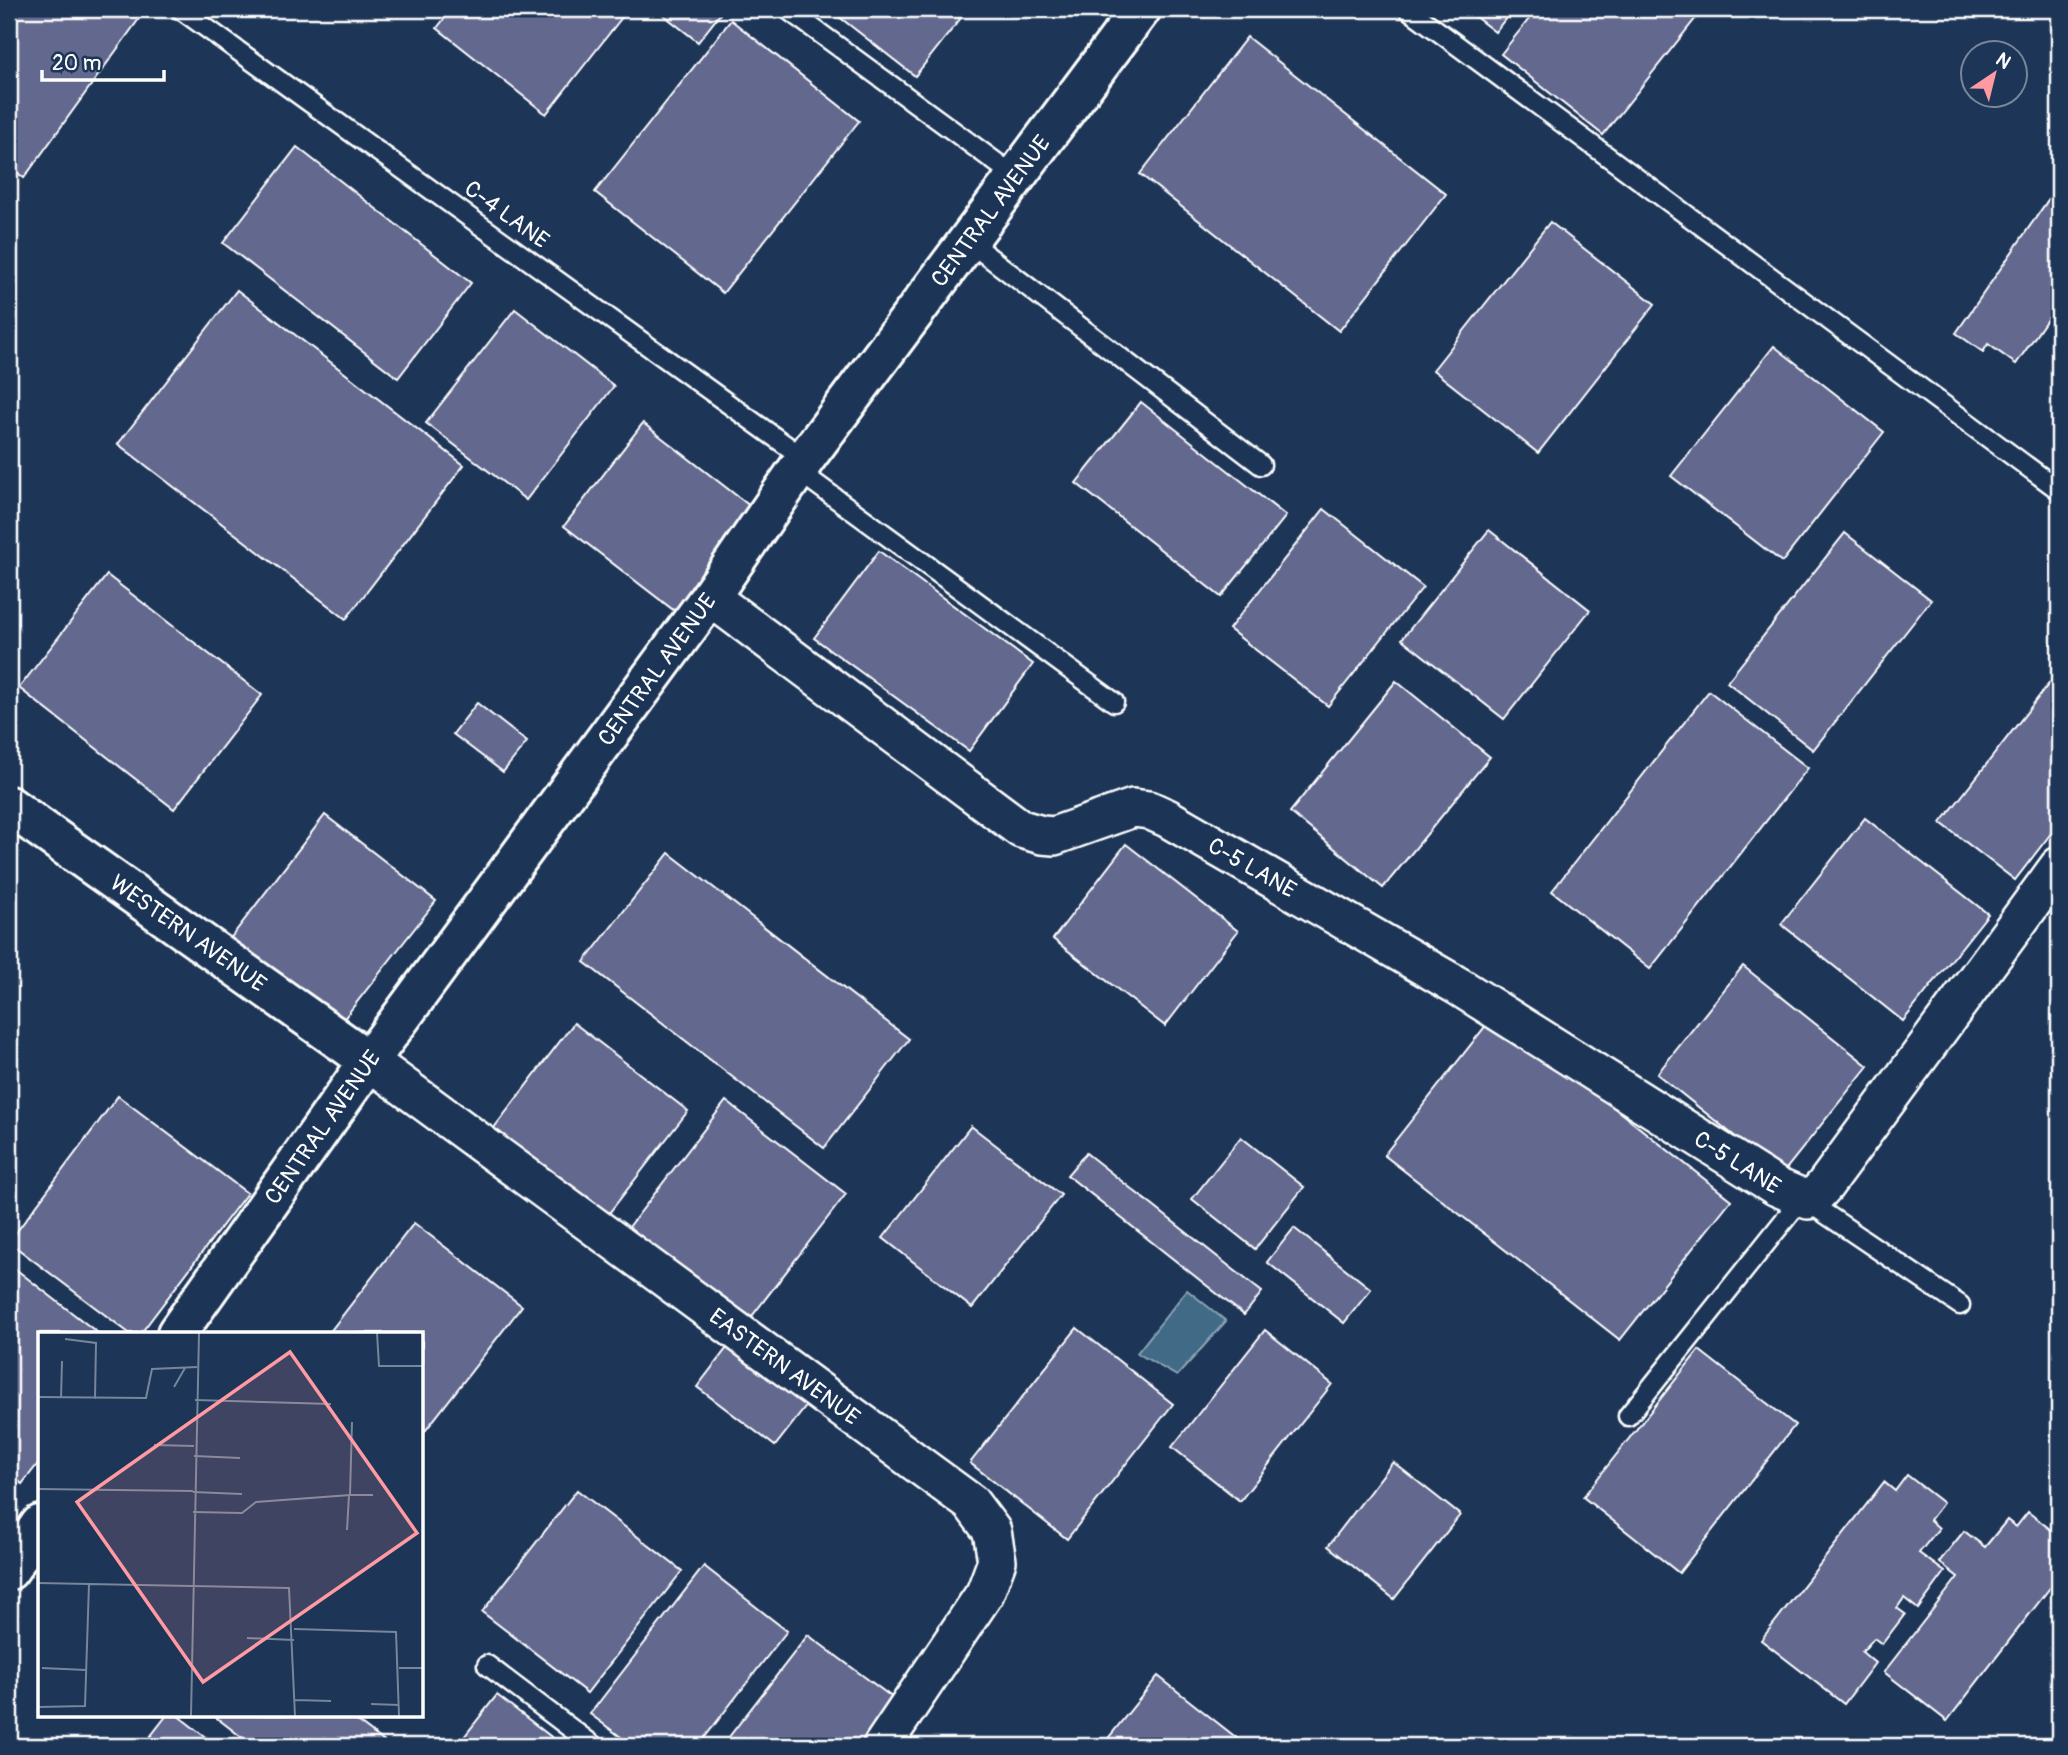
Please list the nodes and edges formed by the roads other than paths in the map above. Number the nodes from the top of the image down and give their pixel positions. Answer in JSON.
{"nodes":[{"id":1,"x":180,"y":9,"type":"edge"},
{"id":2,"x":788,"y":9,"type":"edge"},
{"id":3,"x":1141,"y":9,"type":"edge"},
{"id":4,"x":1408,"y":9,"type":"edge"},
{"id":5,"x":1016,"y":177,"type":"junction"},
{"id":6,"x":968,"y":241,"type":"junction"},
{"id":7,"x":801,"y":465,"type":"junction"},
{"id":8,"x":1261,"y":465,"type":"dead end"},
{"id":9,"x":2059,"y":490,"type":"edge"},
{"id":10,"x":710,"y":597,"type":"junction"},
{"id":11,"x":1114,"y":702,"type":"dead end"},
{"id":12,"x":9,"y":806,"type":"edge"},
{"id":13,"x":2059,"y":866,"type":"edge"},
{"id":14,"x":369,"y":1062,"type":"junction"},
{"id":15,"x":1802,"y":1198,"type":"junction"},
{"id":16,"x":1960,"y":1305,"type":"dead end"},
{"id":17,"x":178,"y":1332,"type":"edge"},
{"id":18,"x":1629,"y":1416,"type":"dead end"},
{"id":19,"x":38,"y":1528,"type":"edge"},
{"id":20,"x":9,"y":1570,"type":"edge"},
{"id":21,"x":487,"y":1665,"type":"dead end"},
{"id":22,"x":594,"y":1746,"type":"edge"},
{"id":23,"x":883,"y":1746,"type":"edge"}],
"edges":[{"from":1,"to":7,"type":"lane","name":"C-4 LANE"},
{"from":2,"to":5,"type":"lane"},
{"from":3,"to":5,"type":"street","name":"CENTRAL AVENUE"},
{"from":4,"to":9,"type":"lane"},
{"from":5,"to":6,"type":"street","name":"CENTRAL AVENUE"},
{"from":6,"to":7,"type":"street","name":"CENTRAL AVENUE"},
{"from":6,"to":8,"type":"lane"},
{"from":7,"to":10,"type":"street","name":"CENTRAL AVENUE"},
{"from":7,"to":11,"type":"lane","name":"C-4 LANE"},
{"from":10,"to":14,"type":"street","name":"CENTRAL AVENUE"},
{"from":10,"to":15,"type":"street","name":"C-5 LANE"},
{"from":12,"to":14,"type":"street","name":"WESTERN AVENUE"},
{"from":13,"to":15,"type":"street","name":"C-5 LANE"},
{"from":14,"to":17,"type":"street","name":"CENTRAL AVENUE"},
{"from":14,"to":23,"type":"street","name":"EASTERN AVENUE"},
{"from":15,"to":16,"type":"lane","name":"C-5 LANE"},
{"from":15,"to":18,"type":"lane","name":"C-5 LANE"},
{"from":19,"to":20,"type":"street"},
{"from":21,"to":22,"type":"lane"}]}
